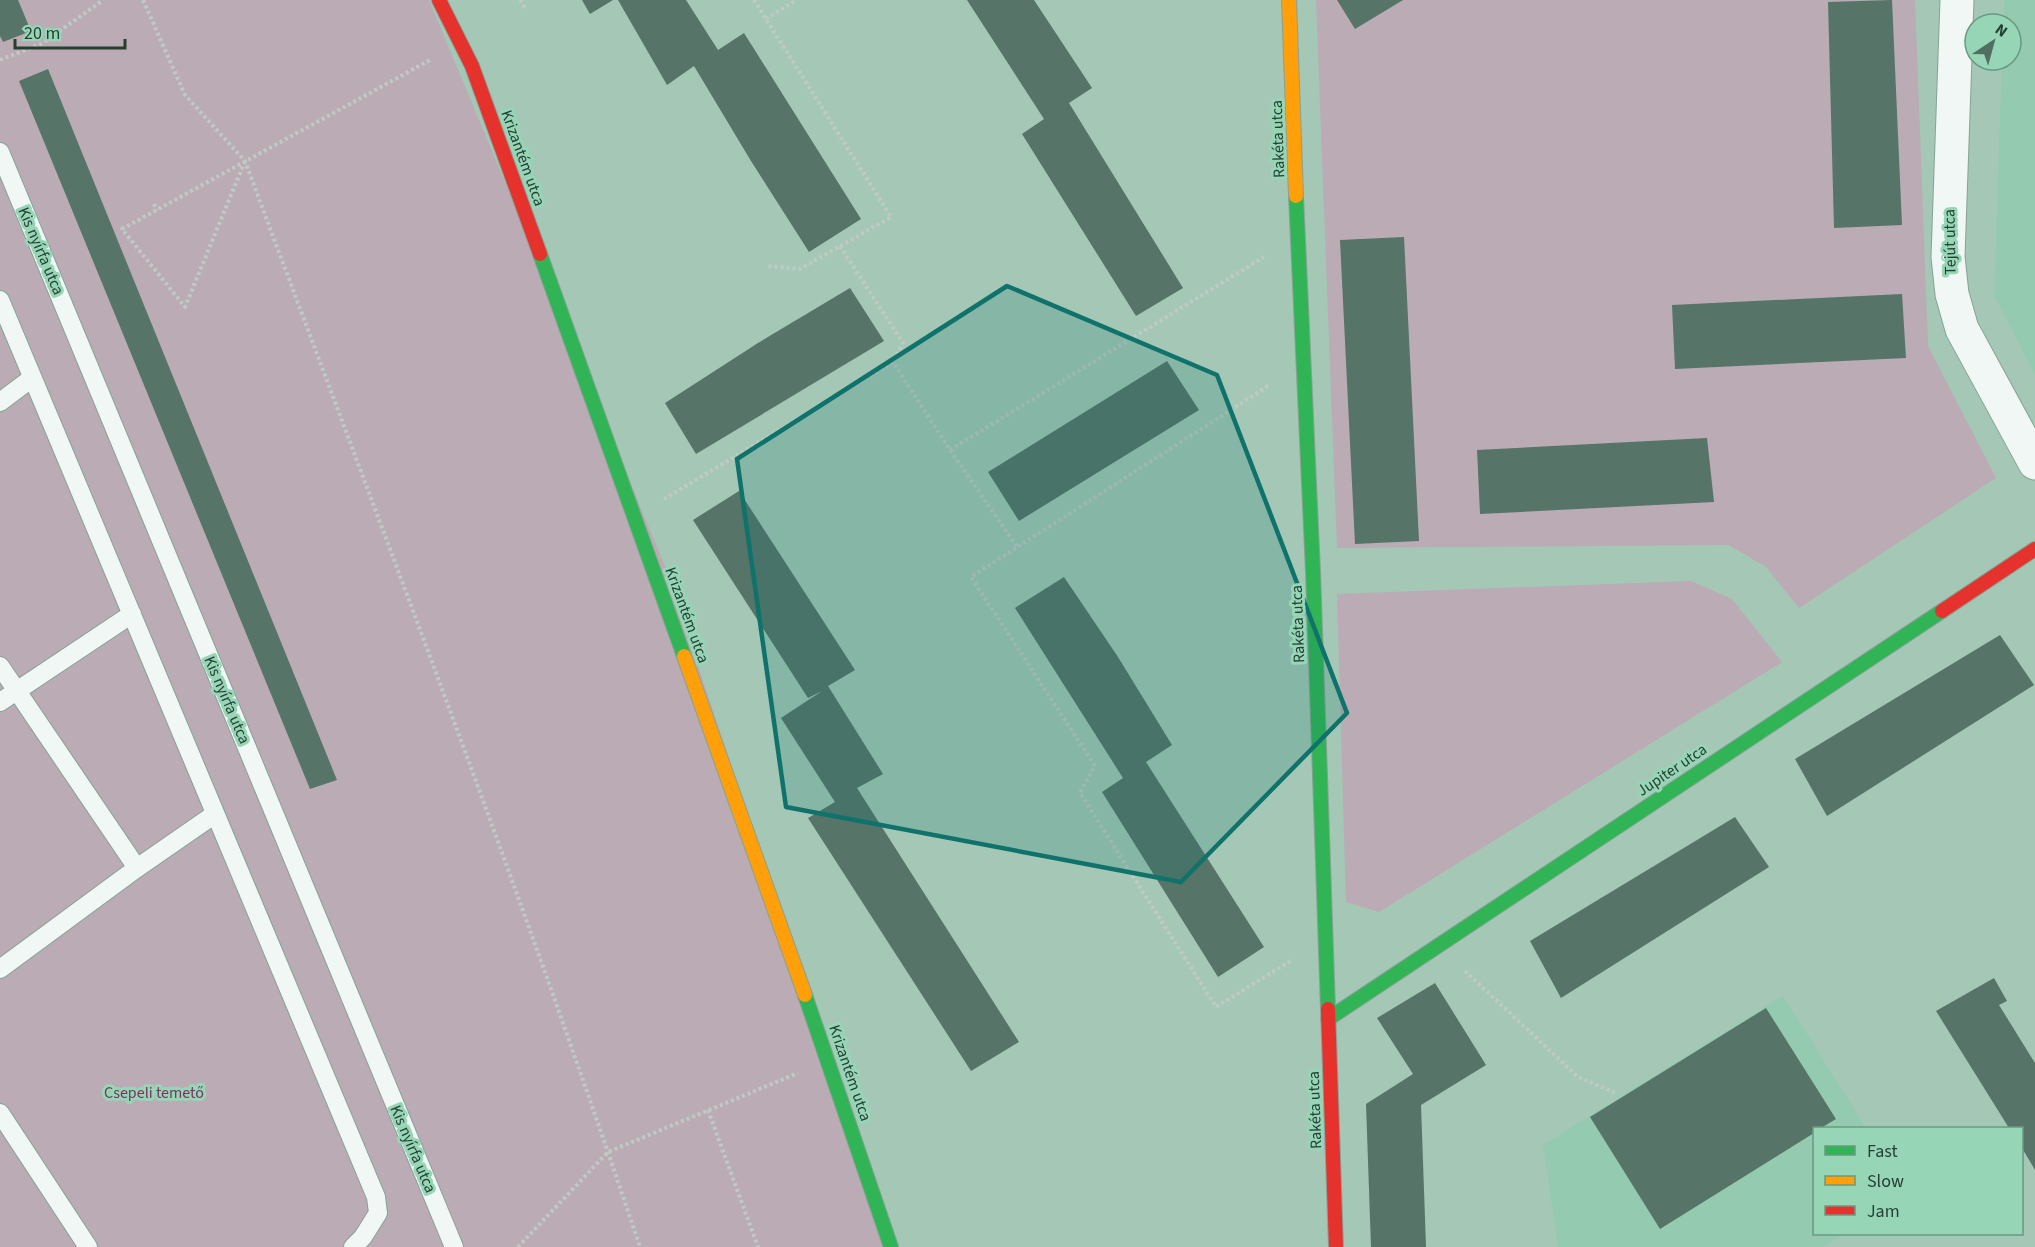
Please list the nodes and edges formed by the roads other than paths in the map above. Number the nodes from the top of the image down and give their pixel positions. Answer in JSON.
{"nodes":[{"id":1,"x":439,"y":0,"type":"edge"},
{"id":2,"x":1289,"y":0,"type":"edge"},
{"id":3,"x":1957,"y":0,"type":"edge"},
{"id":4,"x":0,"y":152,"type":"edge"},
{"id":5,"x":0,"y":300,"type":"edge"},
{"id":6,"x":32,"y":378,"type":"junction"},
{"id":7,"x":0,"y":402,"type":"edge"},
{"id":8,"x":2035,"y":463,"type":"edge"},
{"id":9,"x":2035,"y":549,"type":"edge"},
{"id":10,"x":132,"y":614,"type":"junction"},
{"id":11,"x":0,"y":666,"type":"edge"},
{"id":12,"x":17,"y":691,"type":"junction"},
{"id":13,"x":0,"y":702,"type":"edge"},
{"id":14,"x":215,"y":814,"type":"junction"},
{"id":15,"x":136,"y":868,"type":"junction"},
{"id":16,"x":0,"y":969,"type":"edge"},
{"id":17,"x":1328,"y":1019,"type":"junction"},
{"id":18,"x":0,"y":1113,"type":"edge"},
{"id":19,"x":88,"y":1247,"type":"edge"},
{"id":20,"x":353,"y":1247,"type":"edge"},
{"id":21,"x":454,"y":1247,"type":"edge"},
{"id":22,"x":891,"y":1247,"type":"edge"},
{"id":23,"x":1336,"y":1247,"type":"edge"}],
"edges":[{"from":1,"to":22,"type":"street","name":"Krizantém utca"},
{"from":2,"to":17,"type":"street","name":"Rakéta utca"},
{"from":3,"to":8,"type":"street","name":"Tejút utca"},
{"from":4,"to":21,"type":"lane","name":"Kis nyírfa utca"},
{"from":5,"to":6,"type":"lane"},
{"from":6,"to":7,"type":"lane"},
{"from":6,"to":10,"type":"lane"},
{"from":9,"to":17,"type":"street","name":"Jupiter utca"},
{"from":10,"to":12,"type":"lane"},
{"from":10,"to":14,"type":"lane"},
{"from":11,"to":12,"type":"lane"},
{"from":12,"to":13,"type":"lane"},
{"from":12,"to":15,"type":"lane"},
{"from":14,"to":15,"type":"lane"},
{"from":14,"to":20,"type":"lane"},
{"from":15,"to":16,"type":"lane"},
{"from":17,"to":23,"type":"street","name":"Rakéta utca"},
{"from":18,"to":19,"type":"lane"}]}
